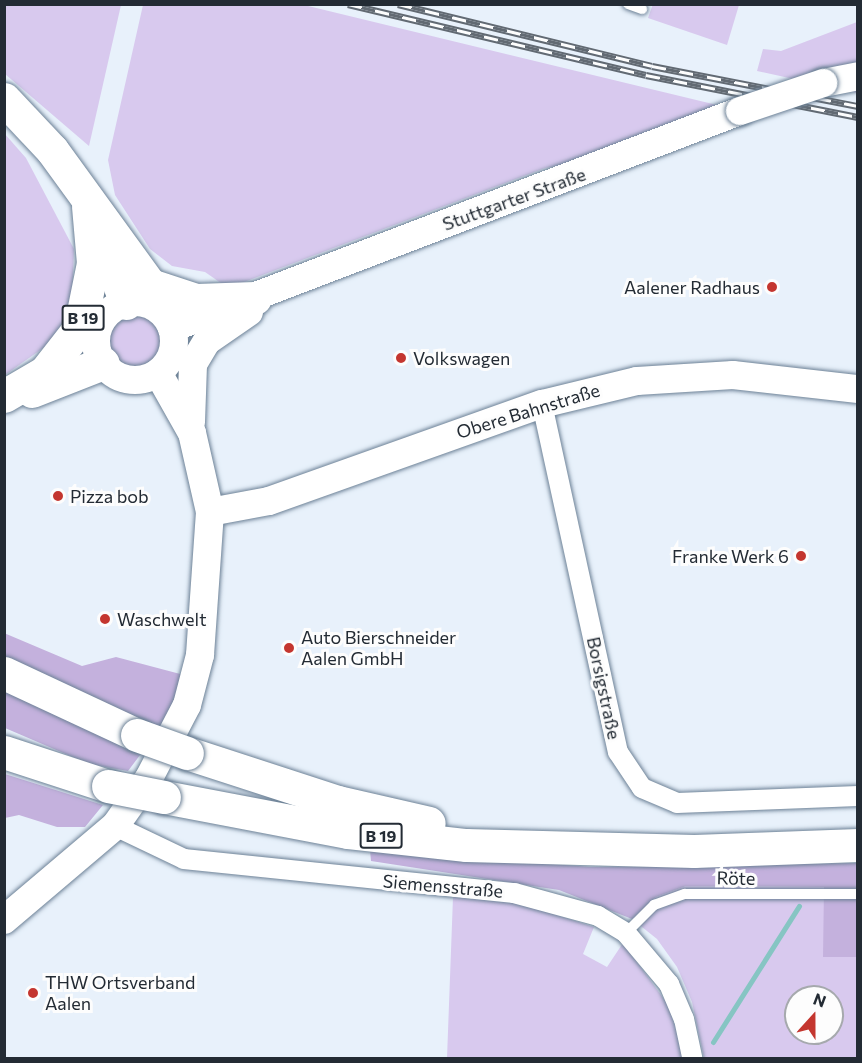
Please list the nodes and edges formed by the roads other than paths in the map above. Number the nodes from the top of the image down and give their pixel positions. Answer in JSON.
{"nodes":[{"id":1,"x":628,"y":4,"type":"edge"},
{"id":2,"x":642,"y":9,"type":"dead end"},
{"id":3,"x":858,"y":76,"type":"edge"},
{"id":4,"x":4,"y":99,"type":"edge"},
{"id":5,"x":88,"y":205,"type":"junction"},
{"id":6,"x":299,"y":282,"type":"junction"},
{"id":7,"x":255,"y":298,"type":"junction"},
{"id":8,"x":126,"y":303,"type":"junction"},
{"id":9,"x":172,"y":328,"type":"junction"},
{"id":10,"x":103,"y":363,"type":"junction"},
{"id":11,"x":158,"y":373,"type":"junction"},
{"id":12,"x":858,"y":389,"type":"edge"},
{"id":13,"x":4,"y":398,"type":"edge"},
{"id":14,"x":542,"y":404,"type":"junction"},
{"id":15,"x":192,"y":433,"type":"junction"},
{"id":16,"x":210,"y":512,"type":"junction"},
{"id":17,"x":4,"y":673,"type":"edge"},
{"id":18,"x":4,"y":752,"type":"edge"},
{"id":19,"x":858,"y":796,"type":"edge"},
{"id":20,"x":115,"y":826,"type":"junction"},
{"id":21,"x":858,"y":845,"type":"edge"},
{"id":22,"x":600,"y":850,"type":"junction"},
{"id":23,"x":858,"y":894,"type":"edge"},
{"id":24,"x":4,"y":920,"type":"edge"},
{"id":25,"x":626,"y":933,"type":"junction"},
{"id":26,"x":692,"y":1059,"type":"edge"}],
"edges":[{"from":1,"to":2,"type":"lane"},
{"from":3,"to":6,"type":"street","name":"Stuttgarter Straße","bridge":true},
{"from":4,"to":5,"type":"highway","number":"B 19"},
{"from":5,"to":7,"type":"highway"},
{"from":5,"to":8,"type":"highway"},
{"from":5,"to":13,"type":"highway","number":"B 19"},
{"from":6,"to":7,"type":"street","name":"Stuttgarter Straße"},
{"from":6,"to":15,"type":"street"},
{"from":7,"to":9,"type":"street","name":"Stuttgarter Straße"},
{"from":8,"to":9,"type":"street"},
{"from":8,"to":10,"type":"street"},
{"from":9,"to":11,"type":"street"},
{"from":10,"to":11,"type":"street"},
{"from":10,"to":13,"type":"highway","number":"B 19"},
{"from":11,"to":15,"type":"street"},
{"from":12,"to":14,"type":"street","name":"Obere Bahnstraße"},
{"from":14,"to":16,"type":"street","name":"Obere Bahnstraße"},
{"from":14,"to":19,"type":"street","name":"Borsigstraße"},
{"from":15,"to":16,"type":"street"},
{"from":16,"to":20,"type":"street"},
{"from":17,"to":22,"type":"highway","number":"B 19","bridge":true},
{"from":18,"to":22,"type":"highway","number":"B 19","bridge":true},
{"from":20,"to":24,"type":"street"},
{"from":20,"to":25,"type":"street","name":"Siemensstraße"},
{"from":21,"to":22,"type":"highway","number":"B 19"},
{"from":23,"to":25,"type":"lane","name":"Röte"},
{"from":25,"to":26,"type":"street","name":"Siemensstraße"}]}
